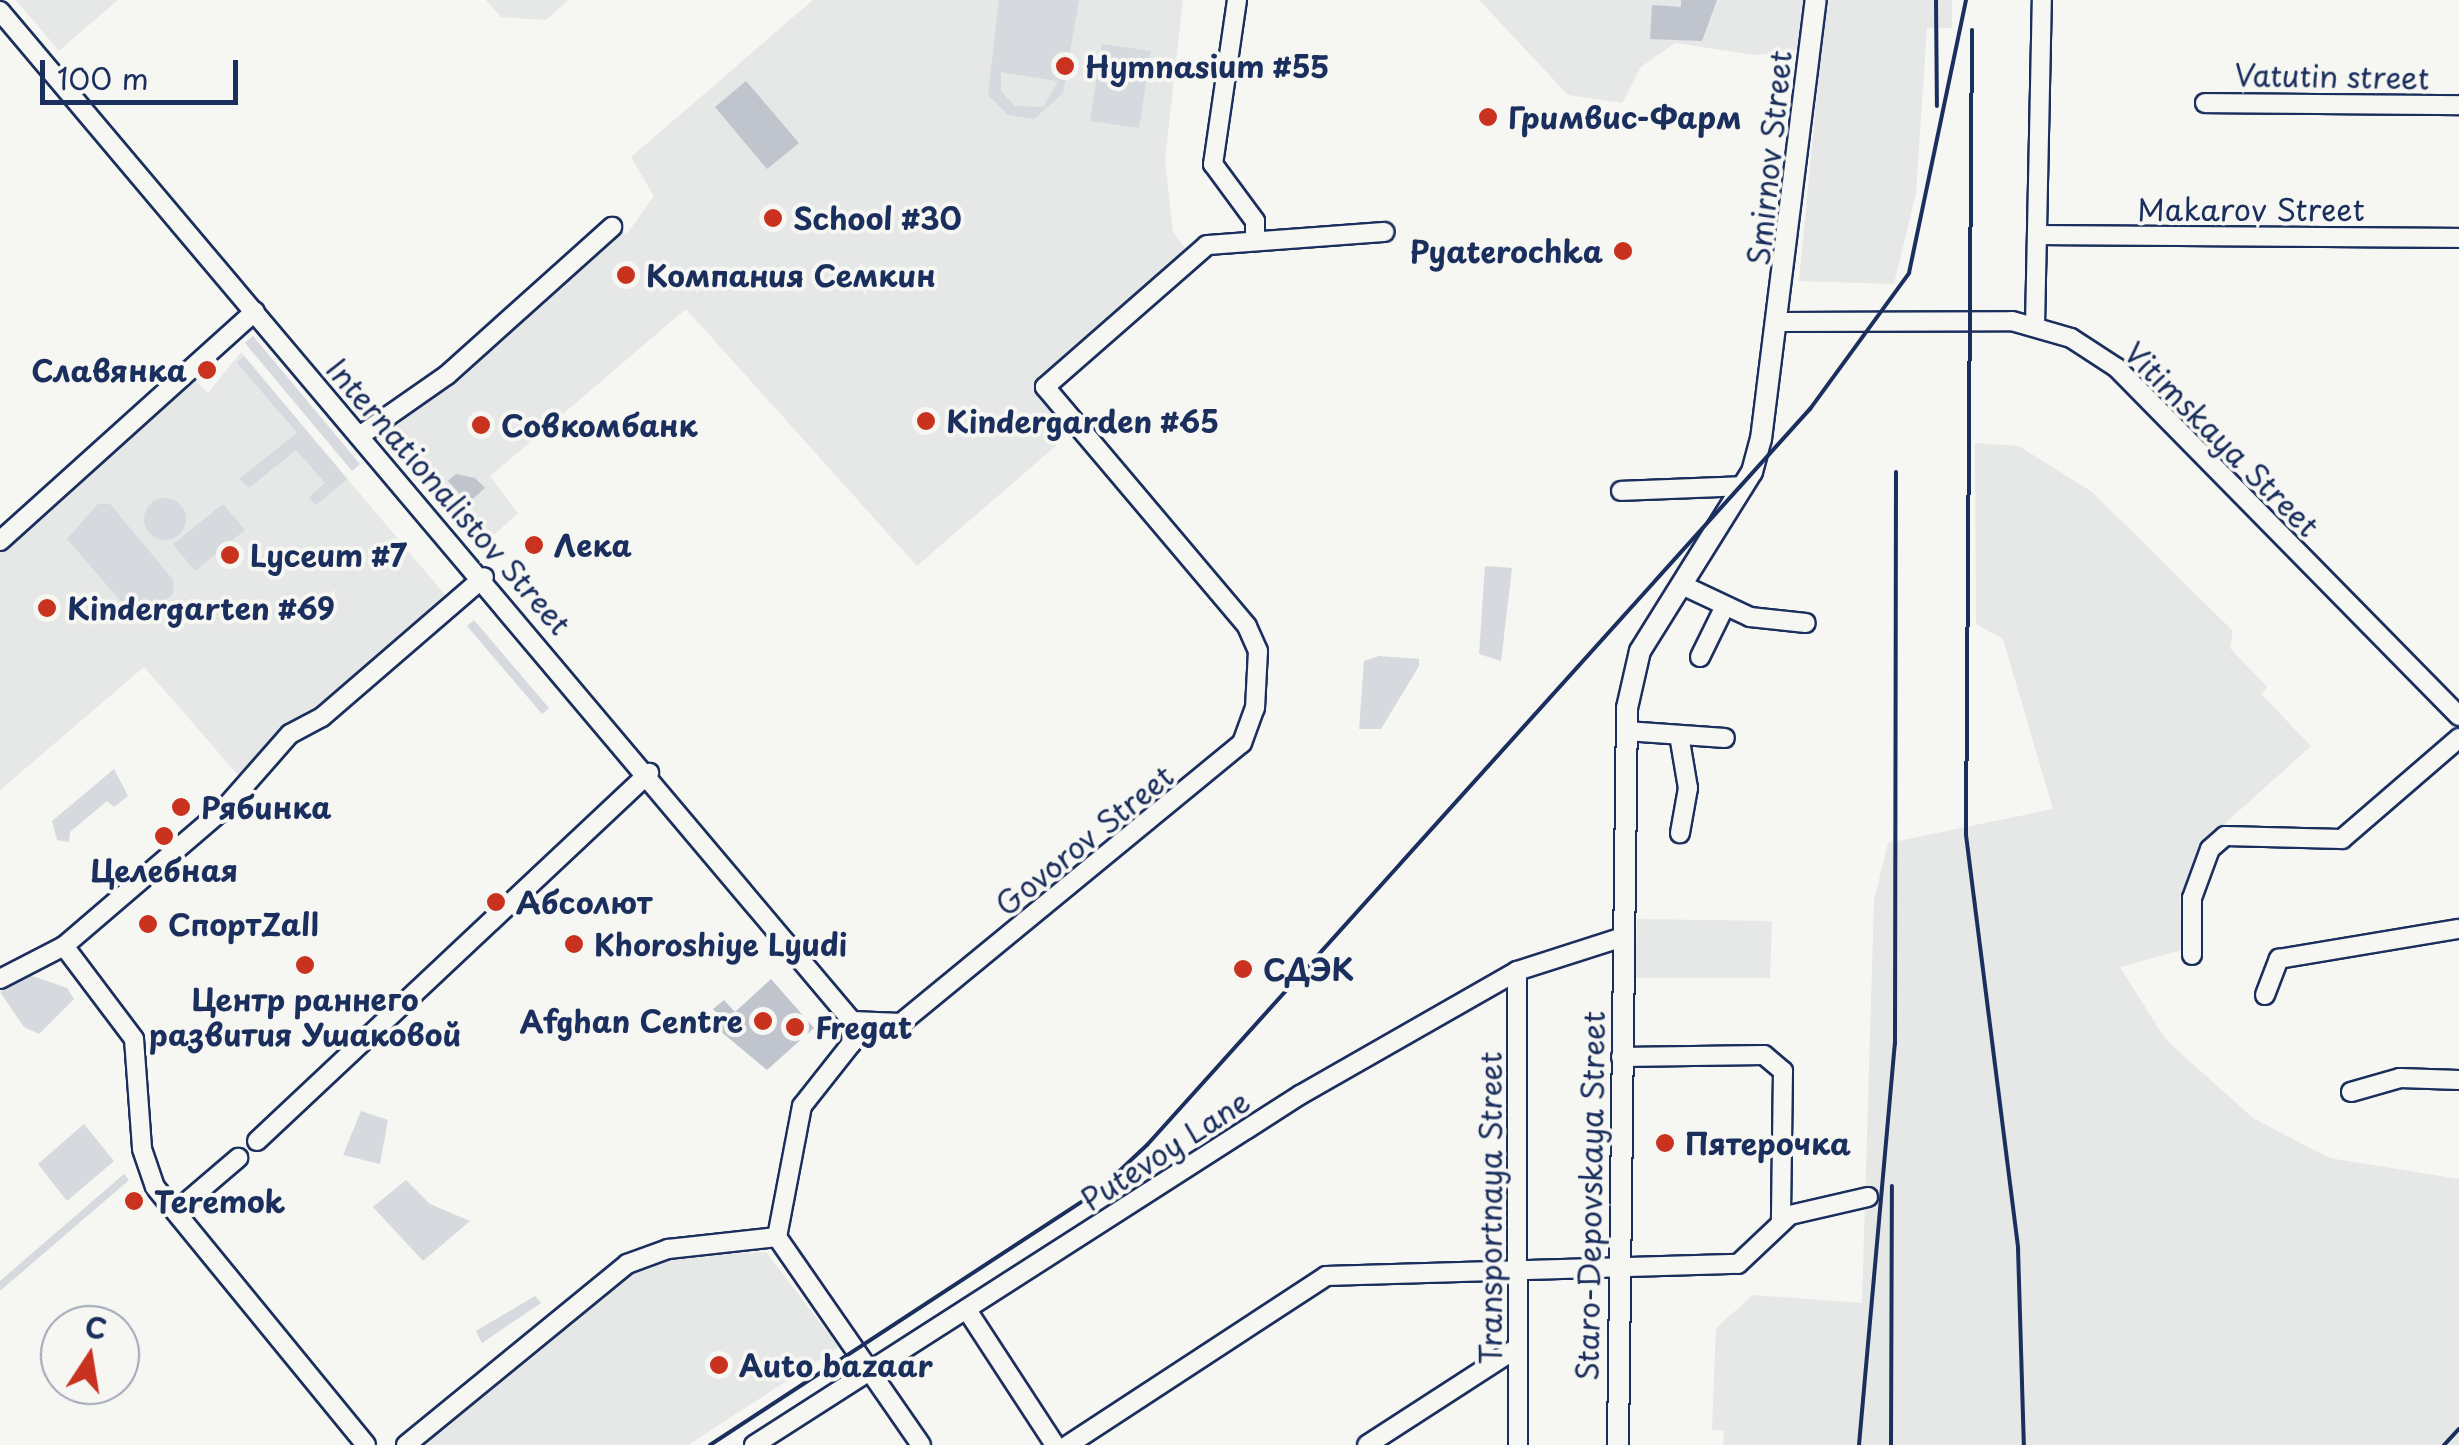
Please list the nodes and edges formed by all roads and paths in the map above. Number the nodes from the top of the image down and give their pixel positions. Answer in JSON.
{"nodes":[{"id":1,"x":1237,"y":0,"type":"edge"},
{"id":2,"x":1816,"y":0,"type":"edge"},
{"id":3,"x":2042,"y":0,"type":"edge"},
{"id":4,"x":0,"y":10,"type":"edge"},
{"id":5,"x":2205,"y":103,"type":"dead end"},
{"id":6,"x":2459,"y":105,"type":"edge"},
{"id":7,"x":612,"y":228,"type":"dead end"},
{"id":8,"x":1384,"y":232,"type":"dead end"},
{"id":9,"x":2042,"y":235,"type":"junction"},
{"id":10,"x":1255,"y":238,"type":"junction"},
{"id":11,"x":2459,"y":238,"type":"edge"},
{"id":12,"x":255,"y":312,"type":"junction"},
{"id":13,"x":1781,"y":322,"type":"junction"},
{"id":14,"x":2035,"y":326,"type":"junction"},
{"id":15,"x":361,"y":435,"type":"junction"},
{"id":16,"x":1744,"y":486,"type":"junction"},
{"id":17,"x":1621,"y":491,"type":"dead end"},
{"id":18,"x":0,"y":541,"type":"edge"},
{"id":19,"x":484,"y":577,"type":"junction"},
{"id":20,"x":1682,"y":586,"type":"junction"},
{"id":21,"x":1724,"y":608,"type":"junction"},
{"id":22,"x":1806,"y":622,"type":"dead end"},
{"id":23,"x":1700,"y":657,"type":"dead end"},
{"id":24,"x":2459,"y":716,"type":"edge"},
{"id":25,"x":1626,"y":732,"type":"junction"},
{"id":26,"x":1679,"y":735,"type":"junction"},
{"id":27,"x":1725,"y":738,"type":"dead end"},
{"id":28,"x":2459,"y":738,"type":"edge"},
{"id":29,"x":649,"y":773,"type":"junction"},
{"id":30,"x":1680,"y":832,"type":"dead end"},
{"id":31,"x":2459,"y":929,"type":"edge"},
{"id":32,"x":1623,"y":936,"type":"junction"},
{"id":33,"x":64,"y":946,"type":"junction"},
{"id":34,"x":2192,"y":955,"type":"dead end"},
{"id":35,"x":1517,"y":971,"type":"junction"},
{"id":36,"x":0,"y":979,"type":"edge"},
{"id":37,"x":2265,"y":995,"type":"dead end"},
{"id":38,"x":852,"y":1021,"type":"junction"},
{"id":39,"x":1621,"y":1057,"type":"junction"},
{"id":40,"x":2459,"y":1080,"type":"edge"},
{"id":41,"x":2352,"y":1092,"type":"dead end"},
{"id":42,"x":257,"y":1141,"type":"dead end"},
{"id":43,"x":238,"y":1158,"type":"dead end"},
{"id":44,"x":1868,"y":1198,"type":"dead end"},
{"id":45,"x":176,"y":1211,"type":"junction"},
{"id":46,"x":1781,"y":1221,"type":"junction"},
{"id":47,"x":777,"y":1237,"type":"junction"},
{"id":48,"x":1516,"y":1272,"type":"junction"},
{"id":49,"x":1617,"y":1273,"type":"junction"},
{"id":50,"x":967,"y":1310,"type":"junction"},
{"id":51,"x":1517,"y":1348,"type":"junction"},
{"id":52,"x":873,"y":1370,"type":"junction"},
{"id":53,"x":366,"y":1445,"type":"edge"},
{"id":54,"x":406,"y":1445,"type":"edge"},
{"id":55,"x":754,"y":1445,"type":"edge"},
{"id":56,"x":921,"y":1445,"type":"edge"},
{"id":57,"x":1055,"y":1445,"type":"edge"},
{"id":58,"x":1068,"y":1445,"type":"edge"},
{"id":59,"x":1367,"y":1445,"type":"edge"},
{"id":60,"x":1518,"y":1445,"type":"edge"},
{"id":61,"x":1618,"y":1445,"type":"edge"}],
"edges":[{"from":1,"to":10,"type":"street"},
{"from":2,"to":13,"type":"main road","name":"Smirnov Street"},
{"from":3,"to":9,"type":"street"},
{"from":4,"to":12,"type":"street","name":"Internationalistov Street"},
{"from":5,"to":6,"type":"street","name":"Vatutin street"},
{"from":7,"to":15,"type":"street"},
{"from":8,"to":10,"type":"street"},
{"from":9,"to":11,"type":"street","name":"Makarov Street"},
{"from":9,"to":14,"type":"street"},
{"from":10,"to":38,"type":"street","name":"Govorov Street"},
{"from":12,"to":15,"type":"street","name":"Internationalistov Street"},
{"from":12,"to":18,"type":"street"},
{"from":13,"to":14,"type":"street"},
{"from":13,"to":16,"type":"main road","name":"Smirnov Street"},
{"from":14,"to":24,"type":"street","name":"Vitimskaya Street"},
{"from":15,"to":19,"type":"street","name":"Internationalistov Street"},
{"from":16,"to":17,"type":"street"},
{"from":16,"to":20,"type":"main road","name":"Smirnov Street"},
{"from":19,"to":29,"type":"street","name":"Internationalistov Street"},
{"from":19,"to":33,"type":"street"},
{"from":20,"to":21,"type":"street"},
{"from":20,"to":25,"type":"main road","name":"Staro-Depovskaya Street"},
{"from":21,"to":22,"type":"street"},
{"from":21,"to":23,"type":"street"},
{"from":25,"to":26,"type":"street"},
{"from":25,"to":32,"type":"main road","name":"Staro-Depovskaya Street"},
{"from":26,"to":27,"type":"street"},
{"from":26,"to":30,"type":"street"},
{"from":28,"to":34,"type":"street"},
{"from":29,"to":38,"type":"street","name":"Internationalistov Street"},
{"from":29,"to":42,"type":"street"},
{"from":31,"to":37,"type":"street"},
{"from":32,"to":35,"type":"street","name":"Putevoy Lane"},
{"from":32,"to":39,"type":"main road","name":"Staro-Depovskaya Street"},
{"from":33,"to":36,"type":"street"},
{"from":33,"to":45,"type":"street"},
{"from":35,"to":48,"type":"street","name":"Transportnaya Street"},
{"from":35,"to":50,"type":"street","name":"Putevoy Lane"},
{"from":38,"to":47,"type":"street"},
{"from":39,"to":46,"type":"street"},
{"from":39,"to":49,"type":"main road","name":"Staro-Depovskaya Street"},
{"from":40,"to":41,"type":"street"},
{"from":43,"to":45,"type":"street"},
{"from":44,"to":46,"type":"street"},
{"from":45,"to":53,"type":"street"},
{"from":46,"to":49,"type":"street"},
{"from":47,"to":52,"type":"street"},
{"from":47,"to":54,"type":"street"},
{"from":48,"to":49,"type":"street"},
{"from":48,"to":51,"type":"street","name":"Transportnaya Street"},
{"from":48,"to":58,"type":"street"},
{"from":49,"to":61,"type":"main road","name":"Staro-Depovskaya Street"},
{"from":50,"to":52,"type":"street","name":"Putevoy Lane"},
{"from":50,"to":57,"type":"street"},
{"from":51,"to":59,"type":"street"},
{"from":51,"to":60,"type":"street","name":"Transportnaya Street"},
{"from":52,"to":55,"type":"street","name":"Putevoy Lane"},
{"from":52,"to":56,"type":"street"}]}
